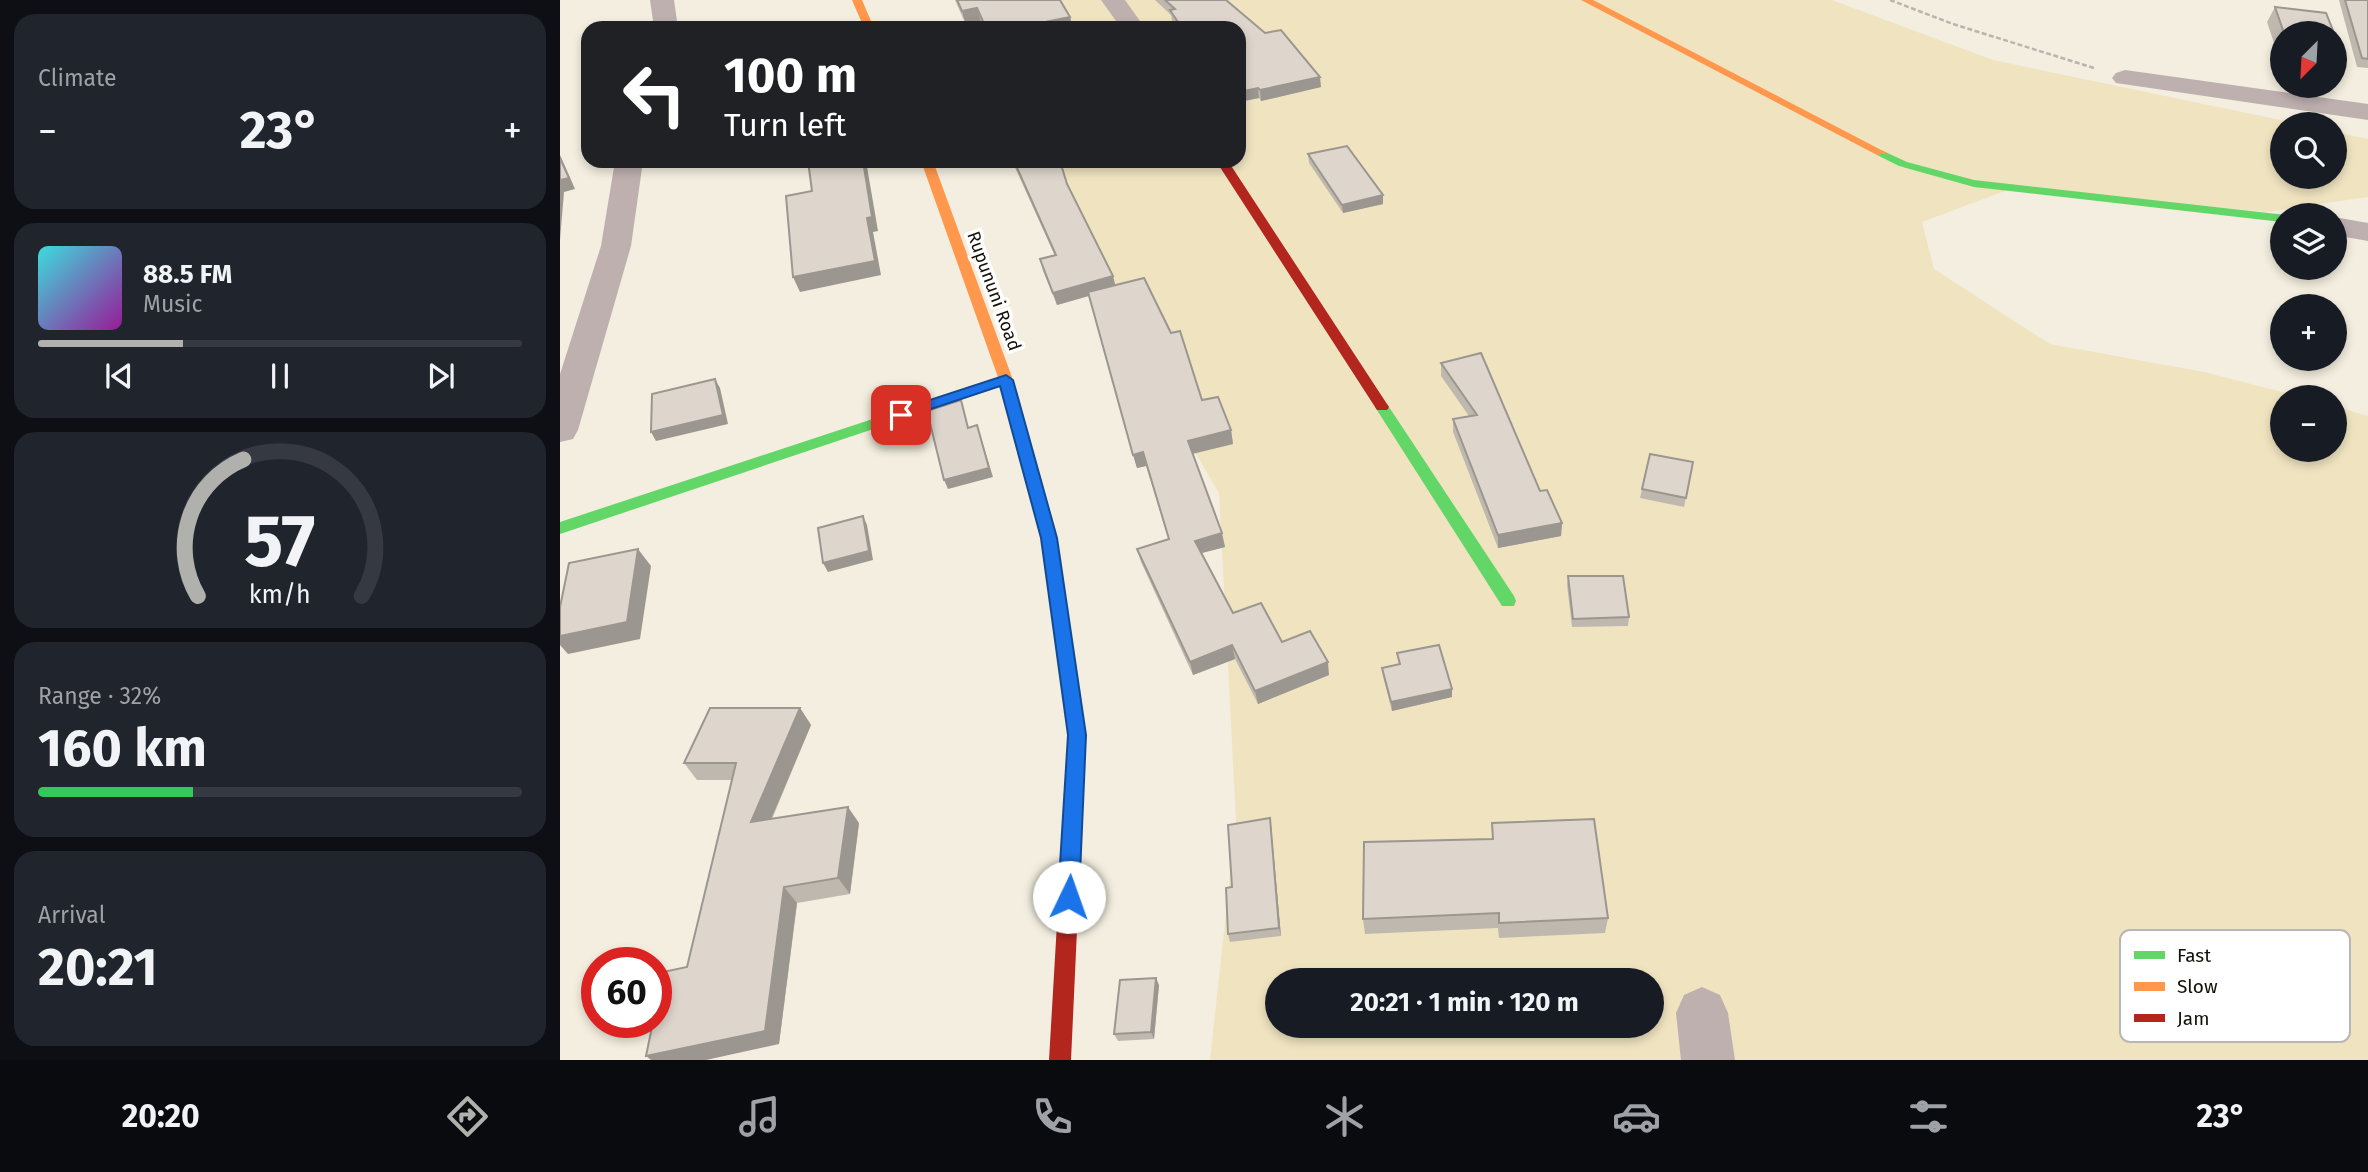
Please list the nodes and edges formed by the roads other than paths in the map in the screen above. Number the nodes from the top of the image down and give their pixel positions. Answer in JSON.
{"nodes":[{"id":1,"x":662,"y":0,"type":"edge"},
{"id":2,"x":857,"y":0,"type":"edge"},
{"id":3,"x":1112,"y":0,"type":"edge"},
{"id":4,"x":1586,"y":0,"type":"edge"},
{"id":5,"x":665,"y":21,"type":"edge"},
{"id":6,"x":866,"y":21,"type":"edge"},
{"id":7,"x":1128,"y":21,"type":"edge"},
{"id":8,"x":2124,"y":78,"type":"road end"},
{"id":9,"x":2368,"y":112,"type":"edge"},
{"id":10,"x":628,"y":168,"type":"edge"},
{"id":11,"x":930,"y":168,"type":"edge"},
{"id":12,"x":1227,"y":168,"type":"edge"},
{"id":13,"x":2270,"y":217,"type":"edge"},
{"id":14,"x":2347,"y":228,"type":"edge"},
{"id":15,"x":2368,"y":232,"type":"edge"},
{"id":16,"x":1006,"y":380,"type":"junction"},
{"id":17,"x":560,"y":430,"type":"edge"},
{"id":18,"x":560,"y":528,"type":"edge"},
{"id":19,"x":1508,"y":601,"type":"dead end"},
{"id":20,"x":1060,"y":1060,"type":"edge"}],
"edges":[{"from":1,"to":5,"type":"street"},
{"from":2,"to":6,"type":"street"},
{"from":3,"to":7,"type":"street"},
{"from":4,"to":13,"type":"street"},
{"from":8,"to":9,"type":"street"},
{"from":10,"to":17,"type":"street"},
{"from":11,"to":16,"type":"street","name":"Rupununi Road"},
{"from":12,"to":19,"type":"street"},
{"from":14,"to":15,"type":"street"},
{"from":16,"to":18,"type":"street"},
{"from":16,"to":20,"type":"street","name":"Rupununi Road"}]}
